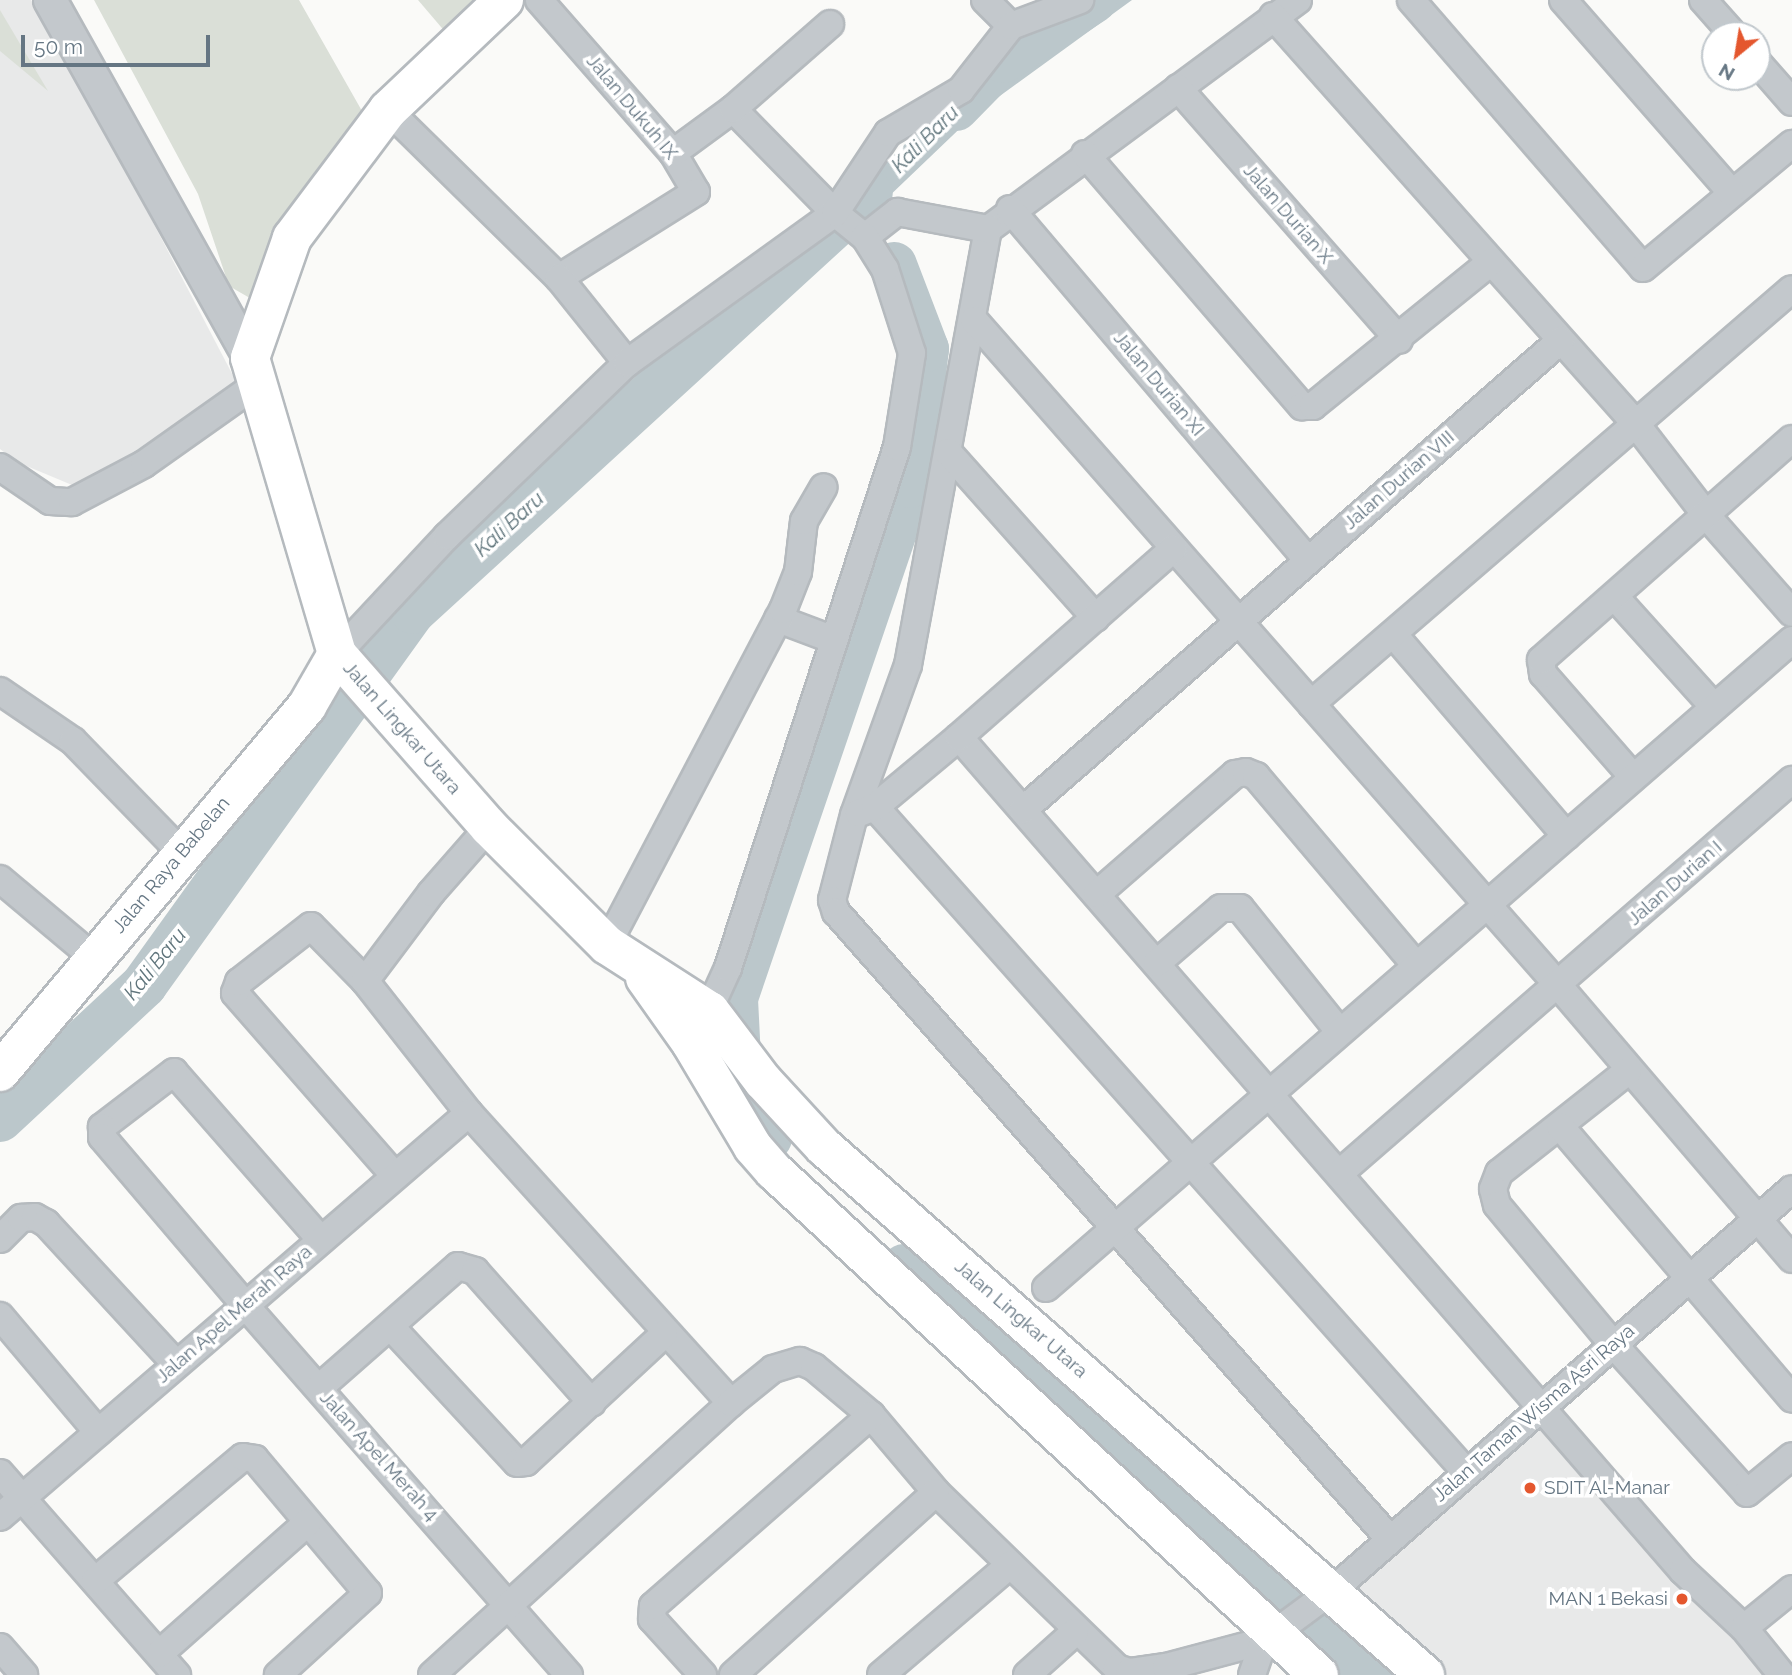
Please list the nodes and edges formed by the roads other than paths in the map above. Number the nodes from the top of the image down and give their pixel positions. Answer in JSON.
{"nodes":[{"id":1,"x":50,"y":0,"type":"edge"},
{"id":2,"x":504,"y":0,"type":"edge"},
{"id":3,"x":539,"y":0,"type":"edge"},
{"id":4,"x":985,"y":0,"type":"edge"},
{"id":5,"x":1080,"y":0,"type":"edge"},
{"id":6,"x":1298,"y":0,"type":"edge"},
{"id":7,"x":1411,"y":0,"type":"edge"},
{"id":8,"x":1563,"y":0,"type":"edge"},
{"id":9,"x":1703,"y":0,"type":"edge"},
{"id":10,"x":1273,"y":16,"type":"junction"},
{"id":11,"x":1722,"y":21,"type":"edge"},
{"id":12,"x":830,"y":24,"type":"dead end"},
{"id":13,"x":1011,"y":26,"type":"junction"},
{"id":14,"x":1771,"y":78,"type":"edge"},
{"id":15,"x":1178,"y":88,"type":"junction"},
{"id":16,"x":1792,"y":102,"type":"edge"},
{"id":17,"x":388,"y":110,"type":"junction"},
{"id":18,"x":733,"y":110,"type":"junction"},
{"id":19,"x":1792,"y":144,"type":"edge"},
{"id":20,"x":673,"y":152,"type":"junction"},
{"id":21,"x":1085,"y":154,"type":"junction"},
{"id":22,"x":1731,"y":192,"type":"junction"},
{"id":23,"x":1010,"y":209,"type":"junction"},
{"id":24,"x":860,"y":228,"type":"junction"},
{"id":25,"x":988,"y":229,"type":"junction"},
{"id":26,"x":1491,"y":262,"type":"junction"},
{"id":27,"x":559,"y":278,"type":"junction"},
{"id":28,"x":1792,"y":289,"type":"edge"},
{"id":29,"x":974,"y":320,"type":"junction"},
{"id":30,"x":1399,"y":340,"type":"junction"},
{"id":31,"x":1562,"y":340,"type":"junction"},
{"id":32,"x":627,"y":363,"type":"junction"},
{"id":33,"x":254,"y":371,"type":"junction"},
{"id":34,"x":1636,"y":424,"type":"junction"},
{"id":35,"x":1792,"y":440,"type":"edge"},
{"id":36,"x":948,"y":452,"type":"junction"},
{"id":37,"x":0,"y":467,"type":"edge"},
{"id":38,"x":824,"y":487,"type":"dead end"},
{"id":39,"x":1706,"y":515,"type":"junction"},
{"id":40,"x":1174,"y":548,"type":"junction"},
{"id":41,"x":1307,"y":559,"type":"junction"},
{"id":42,"x":1615,"y":597,"type":"junction"},
{"id":43,"x":1792,"y":613,"type":"edge"},
{"id":44,"x":1096,"y":618,"type":"junction"},
{"id":45,"x":778,"y":619,"type":"junction"},
{"id":46,"x":1238,"y":621,"type":"junction"},
{"id":47,"x":1394,"y":635,"type":"junction"},
{"id":48,"x":834,"y":640,"type":"junction"},
{"id":49,"x":1792,"y":640,"type":"edge"},
{"id":50,"x":339,"y":656,"type":"junction"},
{"id":51,"x":0,"y":691,"type":"edge"},
{"id":52,"x":1311,"y":704,"type":"junction"},
{"id":53,"x":1714,"y":707,"type":"junction"},
{"id":54,"x":959,"y":737,"type":"junction"},
{"id":55,"x":1633,"y":777,"type":"junction"},
{"id":56,"x":1792,"y":780,"type":"edge"},
{"id":57,"x":1023,"y":810,"type":"junction"},
{"id":58,"x":864,"y":811,"type":"junction"},
{"id":59,"x":489,"y":827,"type":"junction"},
{"id":60,"x":1566,"y":836,"type":"junction"},
{"id":61,"x":182,"y":853,"type":"junction"},
{"id":62,"x":0,"y":878,"type":"edge"},
{"id":63,"x":1097,"y":894,"type":"junction"},
{"id":64,"x":1487,"y":904,"type":"junction"},
{"id":65,"x":618,"y":950,"type":"junction"},
{"id":66,"x":93,"y":957,"type":"junction"},
{"id":67,"x":1157,"y":963,"type":"junction"},
{"id":68,"x":1416,"y":965,"type":"junction"},
{"id":69,"x":365,"y":981,"type":"junction"},
{"id":70,"x":1558,"y":985,"type":"junction"},
{"id":71,"x":707,"y":1024,"type":"junction"},
{"id":72,"x":1339,"y":1031,"type":"junction"},
{"id":73,"x":1,"y":1070,"type":"edge"},
{"id":74,"x":1628,"y":1071,"type":"junction"},
{"id":75,"x":1270,"y":1091,"type":"junction"},
{"id":76,"x":469,"y":1113,"type":"junction"},
{"id":77,"x":1560,"y":1126,"type":"junction"},
{"id":78,"x":1189,"y":1161,"type":"junction"},
{"id":79,"x":1341,"y":1172,"type":"junction"},
{"id":80,"x":395,"y":1176,"type":"junction"},
{"id":81,"x":1792,"y":1189,"type":"edge"},
{"id":82,"x":1757,"y":1219,"type":"junction"},
{"id":83,"x":1113,"y":1227,"type":"junction"},
{"id":84,"x":0,"y":1239,"type":"edge"},
{"id":85,"x":321,"y":1240,"type":"junction"},
{"id":86,"x":1792,"y":1259,"type":"edge"},
{"id":87,"x":1689,"y":1278,"type":"junction"},
{"id":88,"x":1046,"y":1288,"type":"dead end"},
{"id":89,"x":245,"y":1306,"type":"junction"},
{"id":90,"x":0,"y":1316,"type":"edge"},
{"id":91,"x":391,"y":1326,"type":"junction"},
{"id":92,"x":664,"y":1334,"type":"junction"},
{"id":93,"x":1613,"y":1344,"type":"junction"},
{"id":94,"x":176,"y":1364,"type":"junction"},
{"id":95,"x":319,"y":1388,"type":"junction"},
{"id":96,"x":1792,"y":1399,"type":"edge"},
{"id":97,"x":731,"y":1403,"type":"junction"},
{"id":98,"x":592,"y":1404,"type":"junction"},
{"id":99,"x":1542,"y":1405,"type":"junction"},
{"id":100,"x":871,"y":1415,"type":"junction"},
{"id":101,"x":98,"y":1432,"type":"junction"},
{"id":102,"x":1792,"y":1456,"type":"edge"},
{"id":103,"x":1466,"y":1472,"type":"junction"},
{"id":104,"x":0,"y":1473,"type":"edge"},
{"id":105,"x":936,"y":1492,"type":"junction"},
{"id":106,"x":22,"y":1497,"type":"junction"},
{"id":107,"x":0,"y":1517,"type":"edge"},
{"id":108,"x":307,"y":1523,"type":"junction"},
{"id":109,"x":1389,"y":1538,"type":"junction"},
{"id":110,"x":1010,"y":1565,"type":"junction"},
{"id":111,"x":95,"y":1580,"type":"junction"},
{"id":112,"x":1792,"y":1589,"type":"edge"},
{"id":113,"x":1331,"y":1592,"type":"junction"},
{"id":114,"x":512,"y":1606,"type":"junction"},
{"id":115,"x":1745,"y":1628,"type":"junction"},
{"id":116,"x":1075,"y":1632,"type":"junction"},
{"id":117,"x":1277,"y":1633,"type":"junction"},
{"id":118,"x":1,"y":1651,"type":"edge"},
{"id":119,"x":159,"y":1654,"type":"junction"},
{"id":120,"x":1146,"y":1673,"type":"edge"},
{"id":121,"x":24,"y":1675,"type":"edge"},
{"id":122,"x":177,"y":1675,"type":"edge"},
{"id":123,"x":278,"y":1675,"type":"edge"},
{"id":124,"x":432,"y":1675,"type":"edge"},
{"id":125,"x":569,"y":1675,"type":"edge"},
{"id":126,"x":703,"y":1675,"type":"edge"},
{"id":127,"x":733,"y":1675,"type":"edge"},
{"id":128,"x":881,"y":1675,"type":"edge"},
{"id":129,"x":1027,"y":1675,"type":"edge"},
{"id":130,"x":1252,"y":1675,"type":"edge"},
{"id":131,"x":1319,"y":1675,"type":"edge"},
{"id":132,"x":1425,"y":1675,"type":"edge"},
{"id":133,"x":1782,"y":1675,"type":"edge"}],
"edges":[{"from":1,"to":33,"type":"street"},
{"from":2,"to":17,"type":"main road"},
{"from":3,"to":20,"type":"street","name":"Jalan Dukuh IX"},
{"from":4,"to":13,"type":"street"},
{"from":5,"to":13,"type":"street"},
{"from":6,"to":10,"type":"street"},
{"from":7,"to":22,"type":"street"},
{"from":8,"to":22,"type":"street"},
{"from":9,"to":11,"type":"street"},
{"from":10,"to":15,"type":"street"},
{"from":10,"to":26,"type":"street"},
{"from":12,"to":18,"type":"street"},
{"from":13,"to":24,"type":"street"},
{"from":14,"to":16,"type":"street"},
{"from":15,"to":21,"type":"street"},
{"from":15,"to":30,"type":"street","name":"Jalan Durian X"},
{"from":17,"to":27,"type":"street"},
{"from":17,"to":33,"type":"main road"},
{"from":18,"to":20,"type":"street"},
{"from":18,"to":24,"type":"street"},
{"from":19,"to":22,"type":"street"},
{"from":20,"to":27,"type":"street","name":"Jalan Dukuh IX"},
{"from":21,"to":23,"type":"street"},
{"from":21,"to":30,"type":"street"},
{"from":23,"to":25,"type":"street"},
{"from":23,"to":41,"type":"street","name":"Jalan Durian XI"},
{"from":24,"to":25,"type":"street"},
{"from":24,"to":32,"type":"street"},
{"from":24,"to":48,"type":"street"},
{"from":25,"to":29,"type":"street"},
{"from":26,"to":30,"type":"street"},
{"from":26,"to":31,"type":"street"},
{"from":27,"to":32,"type":"street"},
{"from":28,"to":34,"type":"street"},
{"from":29,"to":36,"type":"street"},
{"from":29,"to":40,"type":"street"},
{"from":31,"to":34,"type":"street"},
{"from":31,"to":41,"type":"street","name":"Jalan Durian VIII"},
{"from":32,"to":50,"type":"street"},
{"from":33,"to":37,"type":"street"},
{"from":33,"to":50,"type":"main road","name":"Jalan Lingkar Utara"},
{"from":34,"to":39,"type":"street"},
{"from":34,"to":47,"type":"street"},
{"from":35,"to":39,"type":"street"},
{"from":36,"to":44,"type":"street"},
{"from":36,"to":58,"type":"street"},
{"from":38,"to":45,"type":"street"},
{"from":39,"to":42,"type":"street"},
{"from":39,"to":43,"type":"street"},
{"from":40,"to":44,"type":"street"},
{"from":40,"to":46,"type":"street"},
{"from":41,"to":46,"type":"street","name":"Jalan Durian VIII"},
{"from":42,"to":53,"type":"street"},
{"from":42,"to":55,"type":"street"},
{"from":44,"to":54,"type":"street"},
{"from":45,"to":48,"type":"street"},
{"from":45,"to":65,"type":"street"},
{"from":46,"to":52,"type":"street"},
{"from":46,"to":57,"type":"street","name":"Jalan Durian VIII"},
{"from":47,"to":52,"type":"street"},
{"from":47,"to":60,"type":"street"},
{"from":48,"to":71,"type":"street"},
{"from":49,"to":53,"type":"street"},
{"from":50,"to":59,"type":"main road","name":"Jalan Lingkar Utara"},
{"from":50,"to":61,"type":"main road","name":"Jalan Raya Babelan"},
{"from":51,"to":61,"type":"street"},
{"from":52,"to":64,"type":"street"},
{"from":53,"to":55,"type":"street"},
{"from":54,"to":57,"type":"street"},
{"from":54,"to":58,"type":"street"},
{"from":55,"to":60,"type":"street"},
{"from":56,"to":70,"type":"street","name":"Jalan Durian I"},
{"from":57,"to":63,"type":"street"},
{"from":58,"to":78,"type":"street"},
{"from":58,"to":83,"type":"street"},
{"from":59,"to":65,"type":"main road","name":"Jalan Lingkar Utara"},
{"from":59,"to":69,"type":"street"},
{"from":60,"to":64,"type":"street"},
{"from":61,"to":66,"type":"main road","name":"Jalan Raya Babelan"},
{"from":62,"to":66,"type":"street"},
{"from":63,"to":67,"type":"street"},
{"from":63,"to":68,"type":"street"},
{"from":64,"to":68,"type":"street"},
{"from":64,"to":70,"type":"street"},
{"from":65,"to":71,"type":"main road","name":"Jalan Lingkar Utara"},
{"from":66,"to":73,"type":"main road","name":"Jalan Raya Babelan"},
{"from":67,"to":72,"type":"street"},
{"from":67,"to":75,"type":"street"},
{"from":68,"to":72,"type":"street"},
{"from":69,"to":76,"type":"street"},
{"from":69,"to":80,"type":"street"},
{"from":70,"to":74,"type":"street"},
{"from":70,"to":79,"type":"street","name":"Jalan Durian I"},
{"from":71,"to":113,"type":"main road","name":"Jalan Lingkar Utara"},
{"from":71,"to":117,"type":"main road","name":"Jalan Lingkar Utara"},
{"from":72,"to":75,"type":"street"},
{"from":74,"to":77,"type":"street"},
{"from":74,"to":82,"type":"street"},
{"from":75,"to":78,"type":"street"},
{"from":75,"to":79,"type":"street"},
{"from":76,"to":80,"type":"street","name":"Jalan Apel Merah Raya"},
{"from":76,"to":92,"type":"street"},
{"from":77,"to":87,"type":"street"},
{"from":77,"to":93,"type":"street"},
{"from":78,"to":83,"type":"street"},
{"from":78,"to":103,"type":"street"},
{"from":79,"to":99,"type":"street"},
{"from":80,"to":85,"type":"street","name":"Jalan Apel Merah Raya"},
{"from":81,"to":82,"type":"street","name":"Jalan Taman Wisma Asri Raya"},
{"from":82,"to":86,"type":"street"},
{"from":82,"to":87,"type":"street","name":"Jalan Taman Wisma Asri Raya"},
{"from":83,"to":88,"type":"street"},
{"from":83,"to":109,"type":"street"},
{"from":84,"to":94,"type":"street"},
{"from":85,"to":89,"type":"street","name":"Jalan Apel Merah Raya"},
{"from":85,"to":89,"type":"street","name":"Jalan Apel Merah 4"},
{"from":87,"to":93,"type":"street","name":"Jalan Taman Wisma Asri Raya"},
{"from":87,"to":96,"type":"street"},
{"from":89,"to":94,"type":"street","name":"Jalan Apel Merah Raya"},
{"from":89,"to":95,"type":"street","name":"Jalan Apel Merah 4"},
{"from":90,"to":101,"type":"street"},
{"from":91,"to":95,"type":"street"},
{"from":91,"to":98,"type":"street"},
{"from":91,"to":98,"type":"street"},
{"from":92,"to":97,"type":"street"},
{"from":92,"to":98,"type":"street"},
{"from":93,"to":99,"type":"street","name":"Jalan Taman Wisma Asri Raya"},
{"from":93,"to":102,"type":"street"},
{"from":94,"to":101,"type":"street","name":"Jalan Apel Merah Raya"},
{"from":95,"to":114,"type":"street","name":"Jalan Apel Merah 4"},
{"from":97,"to":100,"type":"street"},
{"from":97,"to":114,"type":"street"},
{"from":99,"to":103,"type":"street","name":"Jalan Taman Wisma Asri Raya"},
{"from":99,"to":115,"type":"street"},
{"from":100,"to":105,"type":"street"},
{"from":100,"to":126,"type":"street"},
{"from":101,"to":106,"type":"street","name":"Jalan Apel Merah Raya"},
{"from":103,"to":109,"type":"street","name":"Jalan Taman Wisma Asri Raya"},
{"from":104,"to":106,"type":"street"},
{"from":105,"to":110,"type":"street"},
{"from":105,"to":127,"type":"street"},
{"from":106,"to":107,"type":"street","name":"Jalan Apel Merah Raya"},
{"from":106,"to":111,"type":"street"},
{"from":108,"to":111,"type":"street"},
{"from":108,"to":119,"type":"street"},
{"from":108,"to":123,"type":"street"},
{"from":109,"to":113,"type":"street","name":"Jalan Taman Wisma Asri Raya"},
{"from":110,"to":116,"type":"street"},
{"from":110,"to":128,"type":"street"},
{"from":111,"to":119,"type":"street"},
{"from":112,"to":115,"type":"street"},
{"from":113,"to":117,"type":"street","name":"Jalan Taman Wisma Asri Raya"},
{"from":113,"to":132,"type":"main road","name":"Jalan Lingkar Utara"},
{"from":114,"to":124,"type":"street"},
{"from":114,"to":125,"type":"street","name":"Jalan Apel Merah 4"},
{"from":115,"to":133,"type":"street"},
{"from":116,"to":120,"type":"street"},
{"from":116,"to":129,"type":"street"},
{"from":117,"to":120,"type":"street"},
{"from":117,"to":130,"type":"street"},
{"from":117,"to":131,"type":"main road","name":"Jalan Lingkar Utara"},
{"from":118,"to":121,"type":"street"},
{"from":119,"to":122,"type":"street"}]}
